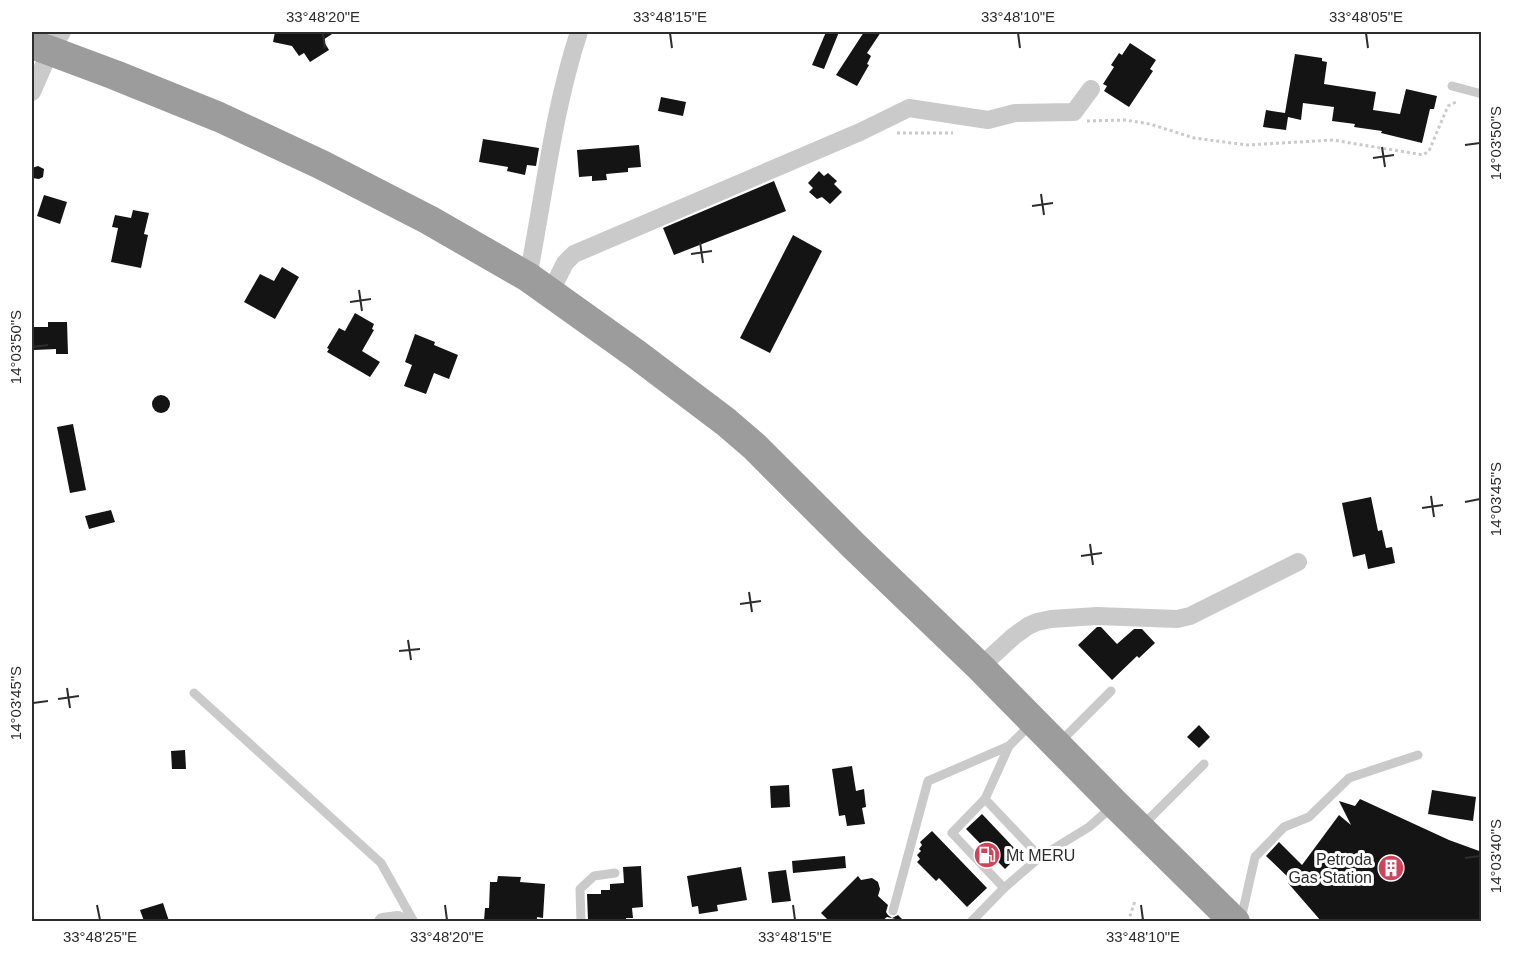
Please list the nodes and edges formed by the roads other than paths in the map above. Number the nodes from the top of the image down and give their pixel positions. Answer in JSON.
{"nodes":[{"id":1,"x":579,"y":32,"type":"edge"},
{"id":2,"x":48,"y":42,"type":"edge"},
{"id":3,"x":1452,"y":86,"type":"dead end"},
{"id":4,"x":1091,"y":89,"type":"dead end"},
{"id":5,"x":32,"y":92,"type":"edge"},
{"id":6,"x":1480,"y":94,"type":"edge"},
{"id":7,"x":539,"y":285,"type":"junction"},
{"id":8,"x":1298,"y":562,"type":"dead end"},
{"id":9,"x":980,"y":667,"type":"junction"},
{"id":10,"x":1111,"y":691,"type":"dead end"},
{"id":11,"x":194,"y":693,"type":"dead end"},
{"id":12,"x":1034,"y":721,"type":"junction"},
{"id":13,"x":1058,"y":745,"type":"junction"},
{"id":14,"x":1010,"y":746,"type":"junction"},
{"id":15,"x":1418,"y":755,"type":"dead end"},
{"id":16,"x":1204,"y":764,"type":"dead end"},
{"id":17,"x":985,"y":799,"type":"junction"},
{"id":18,"x":1115,"y":804,"type":"junction"},
{"id":19,"x":1140,"y":828,"type":"junction"},
{"id":20,"x":1040,"y":857,"type":"junction"},
{"id":21,"x":615,"y":873,"type":"dead end"},
{"id":22,"x":1004,"y":888,"type":"junction"},
{"id":23,"x":893,"y":911,"type":"dead end"},
{"id":24,"x":383,"y":921,"type":"edge"},
{"id":25,"x":403,"y":921,"type":"edge"},
{"id":26,"x":414,"y":921,"type":"edge"},
{"id":27,"x":581,"y":921,"type":"edge"},
{"id":28,"x":971,"y":921,"type":"edge"},
{"id":29,"x":1235,"y":921,"type":"edge"},
{"id":30,"x":1240,"y":921,"type":"edge"}],
"edges":[{"from":1,"to":7,"type":"street"},
{"from":2,"to":5,"type":"street"},
{"from":2,"to":7,"type":"highway"},
{"from":3,"to":6,"type":"lane"},
{"from":4,"to":7,"type":"street"},
{"from":7,"to":9,"type":"highway"},
{"from":8,"to":9,"type":"street"},
{"from":9,"to":12,"type":"highway"},
{"from":10,"to":13,"type":"lane"},
{"from":11,"to":26,"type":"lane"},
{"from":12,"to":13,"type":"highway"},
{"from":12,"to":14,"type":"lane"},
{"from":13,"to":18,"type":"highway"},
{"from":14,"to":17,"type":"lane"},
{"from":14,"to":23,"type":"lane"},
{"from":15,"to":30,"type":"lane"},
{"from":16,"to":19,"type":"lane"},
{"from":17,"to":20,"type":"lane"},
{"from":17,"to":22,"type":"lane"},
{"from":18,"to":19,"type":"highway"},
{"from":18,"to":20,"type":"lane"},
{"from":19,"to":29,"type":"highway"},
{"from":20,"to":22,"type":"lane"},
{"from":21,"to":27,"type":"lane"},
{"from":22,"to":28,"type":"lane"},
{"from":24,"to":25,"type":"street"}]}
